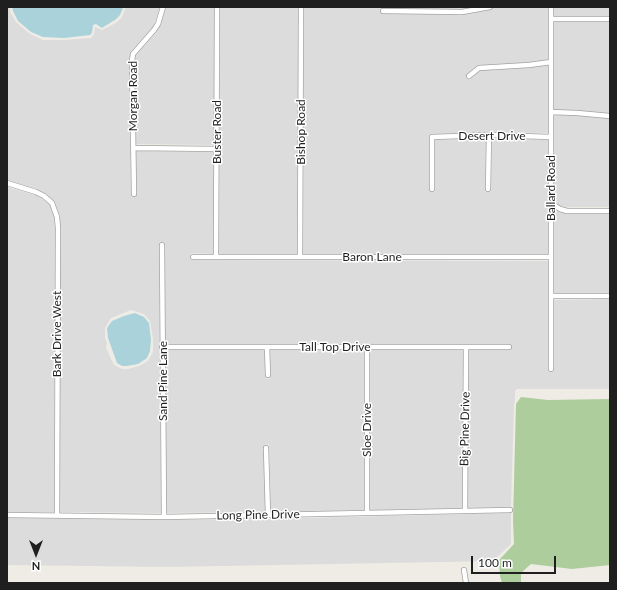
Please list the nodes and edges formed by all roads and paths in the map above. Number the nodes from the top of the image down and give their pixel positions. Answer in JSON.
{"nodes":[{"id":1,"x":163,"y":7,"type":"edge"},
{"id":2,"x":217,"y":7,"type":"edge"},
{"id":3,"x":302,"y":7,"type":"edge"},
{"id":4,"x":490,"y":7,"type":"edge"},
{"id":5,"x":551,"y":7,"type":"edge"},
{"id":6,"x":383,"y":11,"type":"dead end"},
{"id":7,"x":551,"y":19,"type":"junction"},
{"id":8,"x":610,"y":19,"type":"edge"},
{"id":9,"x":551,"y":62,"type":"junction"},
{"id":10,"x":469,"y":76,"type":"dead end"},
{"id":11,"x":551,"y":112,"type":"junction"},
{"id":12,"x":610,"y":116,"type":"edge"},
{"id":13,"x":489,"y":136,"type":"junction"},
{"id":14,"x":551,"y":136,"type":"junction"},
{"id":15,"x":133,"y":148,"type":"junction"},
{"id":16,"x":217,"y":149,"type":"junction"},
{"id":17,"x":7,"y":183,"type":"edge"},
{"id":18,"x":432,"y":189,"type":"dead end"},
{"id":19,"x":488,"y":189,"type":"dead end"},
{"id":20,"x":134,"y":194,"type":"dead end"},
{"id":21,"x":552,"y":200,"type":"junction"},
{"id":22,"x":610,"y":211,"type":"edge"},
{"id":23,"x":162,"y":245,"type":"dead end"},
{"id":24,"x":193,"y":257,"type":"dead end"},
{"id":25,"x":216,"y":257,"type":"junction"},
{"id":26,"x":300,"y":257,"type":"junction"},
{"id":27,"x":551,"y":257,"type":"junction"},
{"id":28,"x":551,"y":296,"type":"junction"},
{"id":29,"x":610,"y":296,"type":"edge"},
{"id":30,"x":162,"y":347,"type":"junction"},
{"id":31,"x":267,"y":347,"type":"junction"},
{"id":32,"x":367,"y":347,"type":"junction"},
{"id":33,"x":466,"y":347,"type":"junction"},
{"id":34,"x":508,"y":347,"type":"dead end"},
{"id":35,"x":551,"y":369,"type":"dead end"},
{"id":36,"x":268,"y":375,"type":"dead end"},
{"id":37,"x":266,"y":448,"type":"dead end"},
{"id":38,"x":510,"y":510,"type":"dead end"},
{"id":39,"x":465,"y":511,"type":"junction"},
{"id":40,"x":367,"y":513,"type":"junction"},
{"id":41,"x":7,"y":515,"type":"edge"},
{"id":42,"x":268,"y":515,"type":"junction"},
{"id":43,"x":57,"y":516,"type":"junction"},
{"id":44,"x":164,"y":516,"type":"junction"},
{"id":45,"x":464,"y":570,"type":"dead end"},
{"id":46,"x":466,"y":583,"type":"edge"}],
"edges":[{"from":1,"to":15,"type":"street","name":"Morgan Road"},
{"from":2,"to":16,"type":"street","name":"Buster Road"},
{"from":3,"to":26,"type":"street","name":"Bishop Road"},
{"from":4,"to":6,"type":"street"},
{"from":5,"to":7,"type":"street","name":"Ballard Road"},
{"from":7,"to":8,"type":"street"},
{"from":7,"to":9,"type":"street","name":"Ballard Road"},
{"from":9,"to":10,"type":"street"},
{"from":9,"to":11,"type":"street","name":"Ballard Road"},
{"from":11,"to":12,"type":"street"},
{"from":11,"to":14,"type":"street","name":"Ballard Road"},
{"from":13,"to":14,"type":"street","name":"Desert Drive"},
{"from":13,"to":18,"type":"street","name":"Desert Drive"},
{"from":13,"to":19,"type":"street"},
{"from":14,"to":21,"type":"street","name":"Ballard Road"},
{"from":15,"to":16,"type":"street"},
{"from":15,"to":20,"type":"street","name":"Morgan Road"},
{"from":16,"to":25,"type":"street","name":"Buster Road"},
{"from":17,"to":43,"type":"street","name":"Bark Drive West"},
{"from":21,"to":22,"type":"street"},
{"from":21,"to":27,"type":"street","name":"Ballard Road"},
{"from":23,"to":30,"type":"street","name":"Sand Pine Lane"},
{"from":24,"to":25,"type":"street","name":"Baron Lane"},
{"from":25,"to":26,"type":"street","name":"Baron Lane"},
{"from":26,"to":27,"type":"street","name":"Baron Lane"},
{"from":27,"to":28,"type":"street","name":"Ballard Road"},
{"from":28,"to":29,"type":"street"},
{"from":28,"to":35,"type":"street","name":"Ballard Road"},
{"from":30,"to":31,"type":"street","name":"Tall Top Drive"},
{"from":30,"to":44,"type":"street","name":"Sand Pine Lane"},
{"from":31,"to":32,"type":"street","name":"Tall Top Drive"},
{"from":31,"to":36,"type":"street"},
{"from":32,"to":33,"type":"street","name":"Tall Top Drive"},
{"from":32,"to":40,"type":"street","name":"Sloe Drive"},
{"from":33,"to":34,"type":"street","name":"Tall Top Drive"},
{"from":33,"to":39,"type":"street","name":"Big Pine Drive"},
{"from":37,"to":42,"type":"street"},
{"from":38,"to":39,"type":"street","name":"Long Pine Drive"},
{"from":39,"to":40,"type":"street","name":"Long Pine Drive"},
{"from":40,"to":42,"type":"street","name":"Long Pine Drive"},
{"from":41,"to":43,"type":"street","name":"Long Pine Drive"},
{"from":42,"to":44,"type":"street","name":"Long Pine Drive"},
{"from":43,"to":44,"type":"street","name":"Long Pine Drive"},
{"from":45,"to":46,"type":"street"}]}
